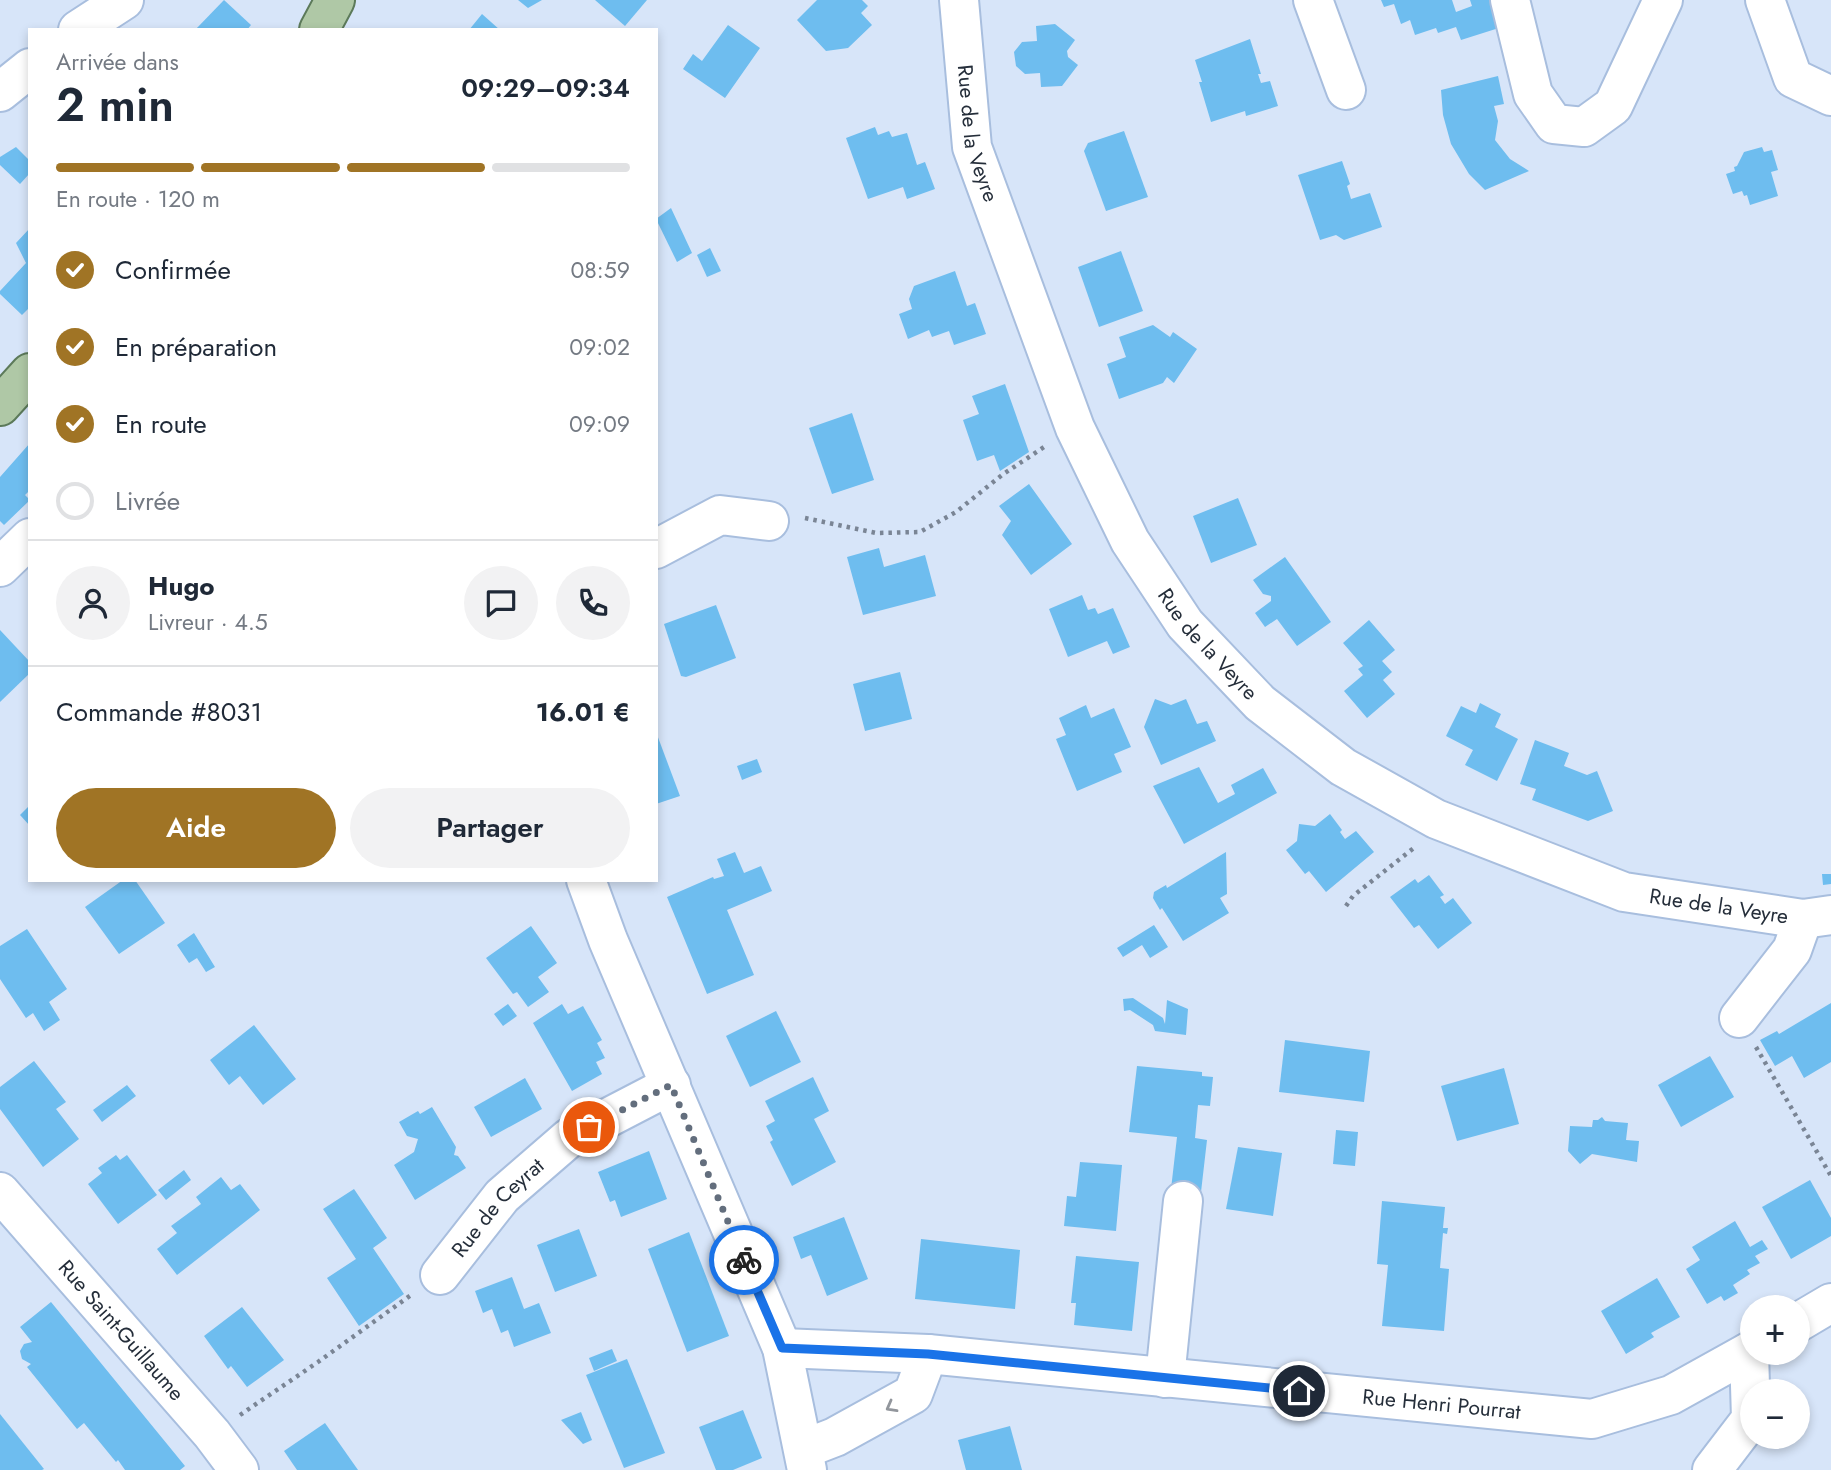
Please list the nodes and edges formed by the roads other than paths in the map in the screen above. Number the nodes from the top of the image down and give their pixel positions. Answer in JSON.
{"nodes":[{"id":1,"x":124,"y":0,"type":"edge"},
{"id":2,"x":335,"y":0,"type":"edge"},
{"id":3,"x":959,"y":0,"type":"edge"},
{"id":4,"x":1313,"y":0,"type":"edge"},
{"id":5,"x":1510,"y":0,"type":"edge"},
{"id":6,"x":1663,"y":0,"type":"edge"},
{"id":7,"x":1765,"y":0,"type":"edge"},
{"id":8,"x":81,"y":28,"type":"edge"},
{"id":9,"x":320,"y":28,"type":"edge"},
{"id":10,"x":28,"y":70,"type":"edge"},
{"id":11,"x":1346,"y":90,"type":"dead end"},
{"id":12,"x":0,"y":92,"type":"edge"},
{"id":13,"x":1831,"y":96,"type":"edge"},
{"id":14,"x":28,"y":375,"type":"edge"},
{"id":15,"x":0,"y":405,"type":"edge"},
{"id":16,"x":769,"y":521,"type":"road end"},
{"id":17,"x":28,"y":540,"type":"edge"},
{"id":18,"x":658,"y":548,"type":"edge"},
{"id":19,"x":0,"y":567,"type":"edge"},
{"id":20,"x":587,"y":882,"type":"edge"},
{"id":21,"x":1817,"y":917,"type":"edge"},
{"id":22,"x":1739,"y":1018,"type":"road end"},
{"id":23,"x":671,"y":1085,"type":"junction"},
{"id":24,"x":0,"y":1192,"type":"edge"},
{"id":25,"x":1183,"y":1201,"type":"dead end"},
{"id":26,"x":440,"y":1275,"type":"road end"},
{"id":27,"x":1831,"y":1303,"type":"edge"},
{"id":28,"x":1810,"y":1315,"type":"edge"},
{"id":29,"x":782,"y":1348,"type":"junction"},
{"id":30,"x":928,"y":1354,"type":"junction"},
{"id":31,"x":1740,"y":1357,"type":"edge"},
{"id":32,"x":1750,"y":1365,"type":"edge"},
{"id":33,"x":1166,"y":1378,"type":"junction"},
{"id":34,"x":806,"y":1459,"type":"edge"},
{"id":35,"x":238,"y":1469,"type":"edge"},
{"id":36,"x":1712,"y":1470,"type":"edge"}],
"edges":[{"from":1,"to":8,"type":"street"},
{"from":2,"to":9,"type":"main road"},
{"from":3,"to":21,"type":"street","name":"Rue de la Veyre"},
{"from":4,"to":11,"type":"street"},
{"from":5,"to":6,"type":"street"},
{"from":7,"to":13,"type":"street"},
{"from":10,"to":12,"type":"street"},
{"from":14,"to":15,"type":"main road"},
{"from":16,"to":18,"type":"street"},
{"from":17,"to":19,"type":"street"},
{"from":20,"to":23,"type":"street"},
{"from":21,"to":22,"type":"street"},
{"from":23,"to":26,"type":"street","name":"Rue de Ceyrat"},
{"from":23,"to":29,"type":"street"},
{"from":24,"to":35,"type":"street","name":"Rue Saint-Guillaume"},
{"from":25,"to":33,"type":"street"},
{"from":27,"to":28,"type":"street"},
{"from":29,"to":30,"type":"street","name":"Rue Henri Pourrat"},
{"from":29,"to":34,"type":"street"},
{"from":30,"to":33,"type":"street","name":"Rue Henri Pourrat"},
{"from":30,"to":34,"type":"street","one_way":true},
{"from":31,"to":33,"type":"street","name":"Rue Henri Pourrat"},
{"from":32,"to":36,"type":"street"}]}
